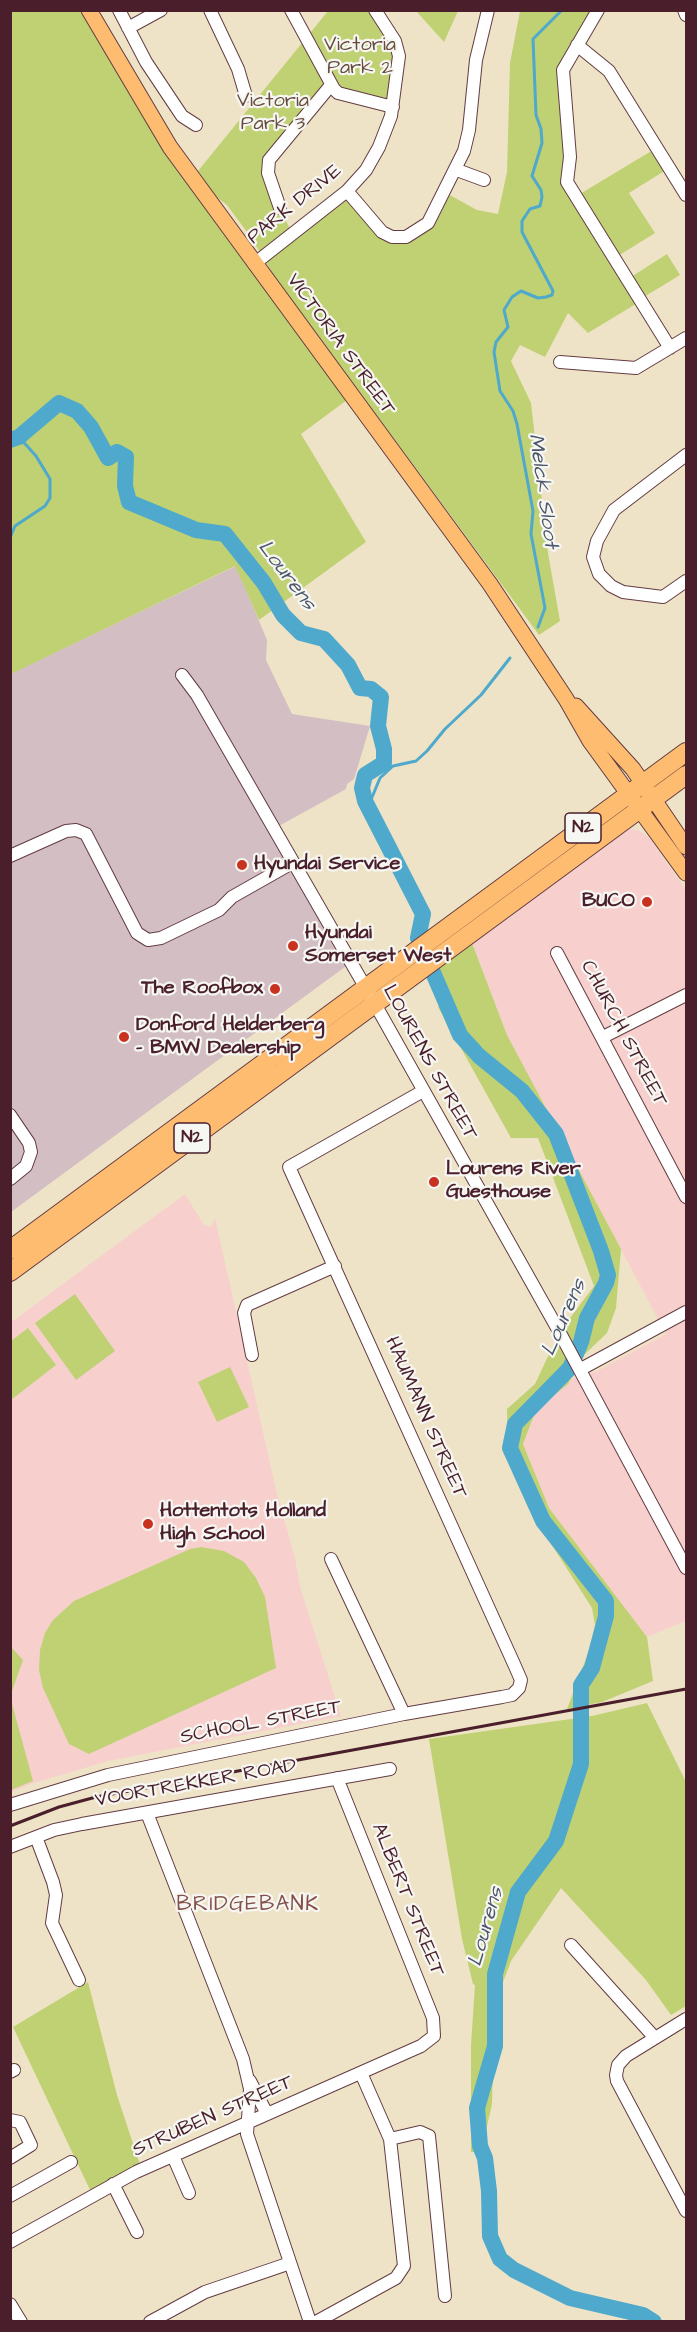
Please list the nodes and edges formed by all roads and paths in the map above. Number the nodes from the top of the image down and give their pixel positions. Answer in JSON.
{"nodes":[{"id":1,"x":89,"y":10,"type":"edge"},
{"id":2,"x":119,"y":10,"type":"edge"},
{"id":3,"x":160,"y":10,"type":"edge"},
{"id":4,"x":210,"y":10,"type":"edge"},
{"id":5,"x":291,"y":10,"type":"edge"},
{"id":6,"x":375,"y":10,"type":"edge"},
{"id":7,"x":488,"y":10,"type":"edge"},
{"id":8,"x":598,"y":10,"type":"edge"},
{"id":9,"x":684,"y":10,"type":"edge"},
{"id":10,"x":687,"y":15,"type":"edge"},
{"id":11,"x":128,"y":27,"type":"junction"},
{"id":12,"x":577,"y":45,"type":"junction"},
{"id":13,"x":331,"y":85,"type":"junction"},
{"id":14,"x":246,"y":96,"type":"dead end"},
{"id":15,"x":393,"y":107,"type":"junction"},
{"id":16,"x":196,"y":125,"type":"dead end"},
{"id":17,"x":457,"y":170,"type":"junction"},
{"id":18,"x":484,"y":180,"type":"dead end"},
{"id":19,"x":347,"y":191,"type":"junction"},
{"id":20,"x":687,"y":195,"type":"edge"},
{"id":21,"x":280,"y":208,"type":"dead end"},
{"id":22,"x":254,"y":264,"type":"junction"},
{"id":23,"x":687,"y":338,"type":"edge"},
{"id":24,"x":670,"y":348,"type":"junction"},
{"id":25,"x":560,"y":362,"type":"dead end"},
{"id":26,"x":687,"y":455,"type":"edge"},
{"id":27,"x":687,"y":581,"type":"edge"},
{"id":28,"x":182,"y":675,"type":"dead end"},
{"id":29,"x":687,"y":752,"type":"edge"},
{"id":30,"x":687,"y":774,"type":"edge"},
{"id":31,"x":642,"y":796,"type":"junction"},
{"id":32,"x":687,"y":847,"type":"edge"},
{"id":33,"x":10,"y":856,"type":"edge"},
{"id":34,"x":292,"y":863,"type":"junction"},
{"id":35,"x":687,"y":873,"type":"edge"},
{"id":36,"x":557,"y":953,"type":"dead end"},
{"id":37,"x":364,"y":987,"type":"junction"},
{"id":38,"x":687,"y":995,"type":"edge"},
{"id":39,"x":375,"y":1005,"type":"junction"},
{"id":40,"x":603,"y":1037,"type":"junction"},
{"id":41,"x":423,"y":1091,"type":"junction"},
{"id":42,"x":10,"y":1115,"type":"edge"},
{"id":43,"x":10,"y":1179,"type":"edge"},
{"id":44,"x":687,"y":1197,"type":"edge"},
{"id":45,"x":10,"y":1250,"type":"edge"},
{"id":46,"x":335,"y":1266,"type":"junction"},
{"id":47,"x":10,"y":1272,"type":"edge"},
{"id":48,"x":687,"y":1312,"type":"edge"},
{"id":49,"x":252,"y":1355,"type":"dead end"},
{"id":50,"x":578,"y":1366,"type":"junction"},
{"id":51,"x":332,"y":1559,"type":"dead end"},
{"id":52,"x":687,"y":1568,"type":"edge"},
{"id":53,"x":519,"y":1688,"type":"joint"},
{"id":54,"x":404,"y":1714,"type":"junction"},
{"id":55,"x":390,"y":1769,"type":"dead end"},
{"id":56,"x":337,"y":1779,"type":"junction"},
{"id":57,"x":10,"y":1805,"type":"edge"},
{"id":58,"x":147,"y":1813,"type":"junction"},
{"id":59,"x":36,"y":1837,"type":"junction"},
{"id":60,"x":10,"y":1847,"type":"edge"},
{"id":61,"x":571,"y":1945,"type":"dead end"},
{"id":62,"x":79,"y":1980,"type":"dead end"},
{"id":63,"x":687,"y":2019,"type":"edge"},
{"id":64,"x":434,"y":2036,"type":"joint"},
{"id":65,"x":655,"y":2038,"type":"junction"},
{"id":66,"x":361,"y":2073,"type":"junction"},
{"id":67,"x":249,"y":2080,"type":"junction"},
{"id":68,"x":267,"y":2114,"type":"junction"},
{"id":69,"x":10,"y":2120,"type":"edge"},
{"id":70,"x":247,"y":2123,"type":"junction"},
{"id":71,"x":390,"y":2139,"type":"junction"},
{"id":72,"x":173,"y":2156,"type":"junction"},
{"id":73,"x":10,"y":2158,"type":"edge"},
{"id":74,"x":71,"y":2162,"type":"dead end"},
{"id":75,"x":113,"y":2184,"type":"junction"},
{"id":76,"x":189,"y":2193,"type":"dead end"},
{"id":77,"x":10,"y":2196,"type":"edge"},
{"id":78,"x":687,"y":2211,"type":"edge"},
{"id":79,"x":137,"y":2232,"type":"dead end"},
{"id":80,"x":10,"y":2242,"type":"edge"},
{"id":81,"x":290,"y":2263,"type":"junction"},
{"id":82,"x":445,"y":2296,"type":"dead end"},
{"id":83,"x":10,"y":2304,"type":"edge"},
{"id":84,"x":16,"y":2320,"type":"edge"},
{"id":85,"x":150,"y":2322,"type":"edge"},
{"id":86,"x":310,"y":2322,"type":"edge"},
{"id":87,"x":316,"y":2322,"type":"edge"}],
"edges":[{"from":1,"to":22,"type":"main road","name":"VICTORIA STREET"},
{"from":2,"to":11,"type":"street"},
{"from":3,"to":11,"type":"street"},
{"from":4,"to":14,"type":"street"},
{"from":5,"to":13,"type":"street"},
{"from":6,"to":15,"type":"street","name":"PARK DRIVE"},
{"from":7,"to":17,"type":"street"},
{"from":8,"to":12,"type":"street"},
{"from":9,"to":10,"type":"street"},
{"from":11,"to":16,"type":"street"},
{"from":12,"to":20,"type":"street"},
{"from":12,"to":24,"type":"street"},
{"from":13,"to":15,"type":"street"},
{"from":13,"to":21,"type":"street"},
{"from":15,"to":19,"type":"street","name":"PARK DRIVE"},
{"from":17,"to":18,"type":"street"},
{"from":17,"to":19,"type":"street"},
{"from":19,"to":22,"type":"street","name":"PARK DRIVE"},
{"from":22,"to":31,"type":"main road","name":"VICTORIA STREET"},
{"from":23,"to":24,"type":"street"},
{"from":24,"to":25,"type":"street"},
{"from":26,"to":27,"type":"street"},
{"from":28,"to":34,"type":"street","name":"LOURENS STREET"},
{"from":29,"to":31,"type":"highway","number":"N2"},
{"from":30,"to":31,"type":"highway","number":"N2"},
{"from":31,"to":32,"type":"main road","name":"VICTORIA STREET"},
{"from":31,"to":35,"type":"main road","name":"VICTORIA STREET"},
{"from":31,"to":37,"type":"highway","number":"N2"},
{"from":31,"to":39,"type":"highway","number":"N2"},
{"from":33,"to":34,"type":"street"},
{"from":34,"to":37,"type":"street","name":"LOURENS STREET"},
{"from":36,"to":40,"type":"street","name":"CHURCH STREET"},
{"from":37,"to":39,"type":"street","name":"LOURENS STREET"},
{"from":37,"to":45,"type":"highway","number":"N2"},
{"from":38,"to":40,"type":"street"},
{"from":39,"to":41,"type":"street","name":"LOURENS STREET"},
{"from":39,"to":47,"type":"highway","number":"N2"},
{"from":40,"to":44,"type":"street","name":"CHURCH STREET"},
{"from":41,"to":46,"type":"street","name":"HAUMANN STREET"},
{"from":41,"to":50,"type":"street","name":"LOURENS STREET"},
{"from":42,"to":43,"type":"street"},
{"from":46,"to":49,"type":"street"},
{"from":46,"to":53,"type":"street","name":"HAUMANN STREET"},
{"from":48,"to":50,"type":"street"},
{"from":50,"to":52,"type":"street","name":"LOURENS STREET"},
{"from":51,"to":54,"type":"street"},
{"from":53,"to":54,"type":"street","name":"SCHOOL STREET"},
{"from":54,"to":57,"type":"street","name":"SCHOOL STREET"},
{"from":55,"to":56,"type":"street","name":"VOORTREKKER ROAD"},
{"from":56,"to":58,"type":"street","name":"VOORTREKKER ROAD"},
{"from":56,"to":64,"type":"street","name":"ALBERT STREET"},
{"from":58,"to":59,"type":"street","name":"VOORTREKKER ROAD"},
{"from":58,"to":67,"type":"street"},
{"from":59,"to":60,"type":"street","name":"VOORTREKKER ROAD"},
{"from":59,"to":62,"type":"street"},
{"from":61,"to":65,"type":"street"},
{"from":63,"to":65,"type":"street"},
{"from":64,"to":66,"type":"street","name":"STRUBEN STREET"},
{"from":65,"to":78,"type":"street"},
{"from":66,"to":68,"type":"street","name":"STRUBEN STREET"},
{"from":66,"to":71,"type":"street"},
{"from":67,"to":68,"type":"street"},
{"from":67,"to":70,"type":"street"},
{"from":68,"to":70,"type":"street","name":"STRUBEN STREET"},
{"from":69,"to":73,"type":"street"},
{"from":70,"to":72,"type":"street","name":"STRUBEN STREET"},
{"from":70,"to":81,"type":"street"},
{"from":71,"to":82,"type":"street"},
{"from":71,"to":87,"type":"street"},
{"from":72,"to":75,"type":"street","name":"STRUBEN STREET"},
{"from":72,"to":76,"type":"street"},
{"from":74,"to":77,"type":"street"},
{"from":75,"to":79,"type":"street"},
{"from":75,"to":80,"type":"street","name":"STRUBEN STREET"},
{"from":81,"to":85,"type":"street"},
{"from":81,"to":86,"type":"street"},
{"from":83,"to":84,"type":"street"}]}
